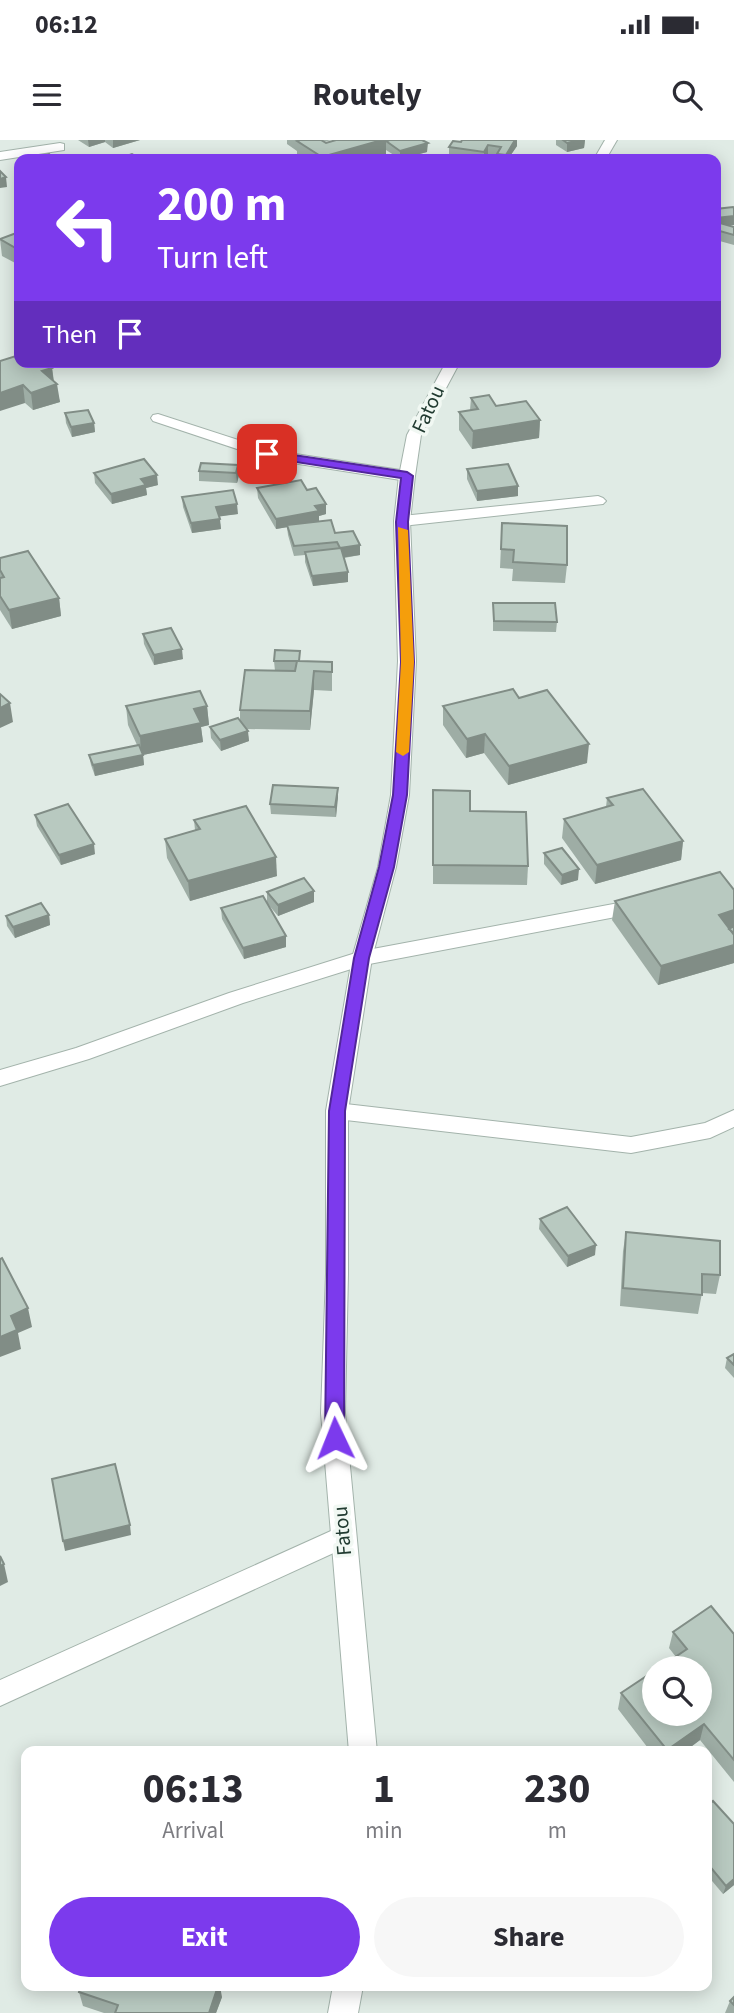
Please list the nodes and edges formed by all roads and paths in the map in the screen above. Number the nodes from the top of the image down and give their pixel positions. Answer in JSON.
{"nodes":[{"id":1,"x":61,"y":144,"type":"edge"},
{"id":2,"x":0,"y":156,"type":"edge"},
{"id":3,"x":449,"y":368,"type":"edge"},
{"id":4,"x":158,"y":418,"type":"dead end"},
{"id":5,"x":407,"y":476,"type":"junction"},
{"id":6,"x":598,"y":501,"type":"dead end"},
{"id":7,"x":402,"y":522,"type":"junction"},
{"id":8,"x":664,"y":901,"type":"edge"},
{"id":9,"x":362,"y":958,"type":"junction"},
{"id":10,"x":0,"y":1078,"type":"edge"},
{"id":11,"x":337,"y":1111,"type":"junction"},
{"id":12,"x":734,"y":1118,"type":"edge"},
{"id":13,"x":342,"y":1537,"type":"junction"},
{"id":14,"x":0,"y":1693,"type":"edge"},
{"id":15,"x":362,"y":1746,"type":"edge"},
{"id":16,"x":347,"y":1991,"type":"edge"},
{"id":17,"x":343,"y":2013,"type":"edge"}],
"edges":[{"from":1,"to":2,"type":"street"},
{"from":3,"to":5,"type":"street","name":"Fatou"},
{"from":4,"to":5,"type":"street"},
{"from":5,"to":7,"type":"street","name":"Fatou"},
{"from":6,"to":7,"type":"street"},
{"from":7,"to":9,"type":"street","name":"Fatou"},
{"from":8,"to":9,"type":"street"},
{"from":9,"to":10,"type":"street"},
{"from":9,"to":11,"type":"street","name":"Fatou"},
{"from":11,"to":12,"type":"street"},
{"from":11,"to":13,"type":"street","name":"Fatou"},
{"from":13,"to":14,"type":"street"},
{"from":13,"to":15,"type":"street","name":"Fatou"},
{"from":16,"to":17,"type":"street"}]}
